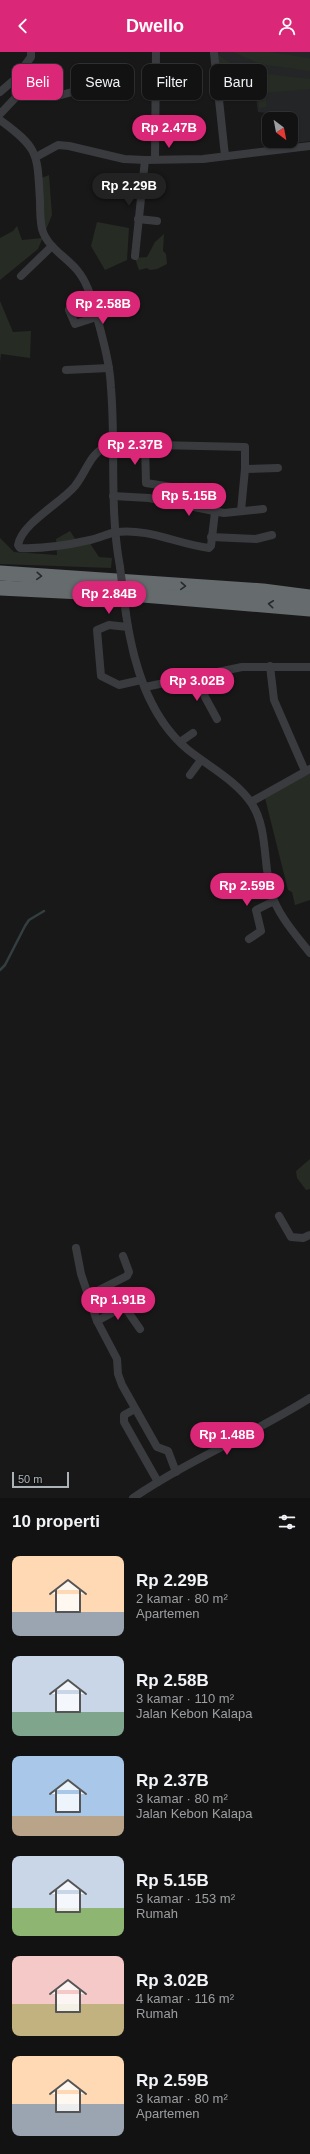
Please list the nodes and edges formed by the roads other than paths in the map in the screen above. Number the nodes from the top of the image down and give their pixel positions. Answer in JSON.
{"nodes":[{"id":1,"x":31,"y":52,"type":"edge"},
{"id":2,"x":156,"y":52,"type":"edge"},
{"id":3,"x":214,"y":53,"type":"edge"},
{"id":4,"x":0,"y":92,"type":"edge"},
{"id":5,"x":71,"y":92,"type":"edge"},
{"id":6,"x":0,"y":114,"type":"edge"},
{"id":7,"x":0,"y":120,"type":"edge"},
{"id":8,"x":310,"y":146,"type":"edge"},
{"id":9,"x":226,"y":156,"type":"junction"},
{"id":10,"x":36,"y":157,"type":"junction"},
{"id":11,"x":155,"y":158,"type":"junction"},
{"id":12,"x":145,"y":160,"type":"junction"},
{"id":13,"x":138,"y":219,"type":"junction"},
{"id":14,"x":157,"y":221,"type":"dead end"},
{"id":15,"x":52,"y":246,"type":"junction"},
{"id":16,"x":135,"y":256,"type":"dead end"},
{"id":17,"x":21,"y":276,"type":"dead end"},
{"id":18,"x":136,"y":304,"type":"dead end"},
{"id":19,"x":69,"y":310,"type":"dead end"},
{"id":20,"x":96,"y":316,"type":"junction"},
{"id":21,"x":109,"y":368,"type":"junction"},
{"id":22,"x":66,"y":370,"type":"dead end"},
{"id":23,"x":112,"y":444,"type":"junction"},
{"id":24,"x":145,"y":444,"type":"junction"},
{"id":25,"x":278,"y":468,"type":"dead end"},
{"id":26,"x":245,"y":469,"type":"junction"},
{"id":27,"x":178,"y":488,"type":"dead end"},
{"id":28,"x":113,"y":496,"type":"junction"},
{"id":29,"x":263,"y":509,"type":"dead end"},
{"id":30,"x":241,"y":511,"type":"junction"},
{"id":31,"x":215,"y":512,"type":"junction"},
{"id":32,"x":116,"y":532,"type":"junction"},
{"id":33,"x":272,"y":535,"type":"dead end"},
{"id":34,"x":211,"y":538,"type":"junction"},
{"id":35,"x":0,"y":573,"type":"edge"},
{"id":36,"x":0,"y":588,"type":"edge"},
{"id":37,"x":310,"y":597,"type":"edge"},
{"id":38,"x":310,"y":608,"type":"edge"},
{"id":39,"x":128,"y":627,"type":"junction"},
{"id":40,"x":270,"y":666,"type":"junction"},
{"id":41,"x":310,"y":667,"type":"edge"},
{"id":42,"x":199,"y":676,"type":"junction"},
{"id":43,"x":143,"y":683,"type":"junction"},
{"id":44,"x":217,"y":719,"type":"dead end"},
{"id":45,"x":193,"y":733,"type":"dead end"},
{"id":46,"x":180,"y":742,"type":"junction"},
{"id":47,"x":201,"y":760,"type":"junction"},
{"id":48,"x":307,"y":770,"type":"edge"},
{"id":49,"x":190,"y":775,"type":"dead end"},
{"id":50,"x":251,"y":802,"type":"junction"},
{"id":51,"x":274,"y":901,"type":"junction"},
{"id":52,"x":249,"y":939,"type":"dead end"},
{"id":53,"x":310,"y":953,"type":"edge"},
{"id":54,"x":279,"y":1216,"type":"dead end"},
{"id":55,"x":310,"y":1234,"type":"edge"},
{"id":56,"x":76,"y":1248,"type":"dead end"},
{"id":57,"x":123,"y":1256,"type":"dead end"},
{"id":58,"x":89,"y":1295,"type":"junction"},
{"id":59,"x":97,"y":1321,"type":"junction"},
{"id":60,"x":140,"y":1329,"type":"dead end"},
{"id":61,"x":310,"y":1398,"type":"edge"},
{"id":62,"x":135,"y":1409,"type":"junction"},
{"id":63,"x":176,"y":1472,"type":"junction"},
{"id":64,"x":158,"y":1482,"type":"junction"},
{"id":65,"x":133,"y":1498,"type":"edge"}],
"edges":[{"from":1,"to":4,"type":"street"},
{"from":2,"to":11,"type":"street"},
{"from":3,"to":9,"type":"street"},
{"from":5,"to":6,"type":"street"},
{"from":7,"to":10,"type":"street"},
{"from":8,"to":9,"type":"street"},
{"from":9,"to":11,"type":"street"},
{"from":10,"to":12,"type":"street"},
{"from":10,"to":15,"type":"street"},
{"from":11,"to":12,"type":"street"},
{"from":12,"to":13,"type":"street"},
{"from":13,"to":14,"type":"street"},
{"from":13,"to":16,"type":"street"},
{"from":15,"to":17,"type":"street"},
{"from":15,"to":20,"type":"street"},
{"from":18,"to":20,"type":"street"},
{"from":19,"to":20,"type":"street"},
{"from":20,"to":21,"type":"street"},
{"from":21,"to":22,"type":"street"},
{"from":21,"to":23,"type":"street"},
{"from":23,"to":24,"type":"street"},
{"from":23,"to":28,"type":"street"},
{"from":23,"to":32,"type":"street"},
{"from":24,"to":26,"type":"street"},
{"from":24,"to":27,"type":"street"},
{"from":25,"to":26,"type":"street"},
{"from":26,"to":30,"type":"street"},
{"from":28,"to":31,"type":"street"},
{"from":28,"to":32,"type":"street"},
{"from":29,"to":30,"type":"street"},
{"from":30,"to":31,"type":"street"},
{"from":31,"to":34,"type":"street"},
{"from":32,"to":34,"type":"street"},
{"from":32,"to":39,"type":"street","bridge":true},
{"from":33,"to":34,"type":"street"},
{"from":35,"to":37,"type":"highway","one_way":true},
{"from":38,"to":36,"type":"highway","one_way":true},
{"from":39,"to":43,"type":"street"},
{"from":39,"to":43,"type":"street"},
{"from":40,"to":41,"type":"street"},
{"from":40,"to":42,"type":"street"},
{"from":40,"to":48,"type":"street"},
{"from":42,"to":43,"type":"street"},
{"from":42,"to":44,"type":"street"},
{"from":43,"to":46,"type":"street"},
{"from":45,"to":46,"type":"street"},
{"from":46,"to":47,"type":"street"},
{"from":47,"to":49,"type":"street"},
{"from":47,"to":50,"type":"street"},
{"from":48,"to":50,"type":"street"},
{"from":50,"to":51,"type":"street"},
{"from":51,"to":52,"type":"street"},
{"from":51,"to":53,"type":"street"},
{"from":54,"to":55,"type":"street"},
{"from":56,"to":58,"type":"street"},
{"from":57,"to":58,"type":"street"},
{"from":58,"to":59,"type":"street"},
{"from":59,"to":60,"type":"street"},
{"from":59,"to":62,"type":"street"},
{"from":61,"to":63,"type":"street"},
{"from":62,"to":63,"type":"street"},
{"from":62,"to":64,"type":"street"},
{"from":63,"to":64,"type":"street"},
{"from":64,"to":65,"type":"street"}]}
